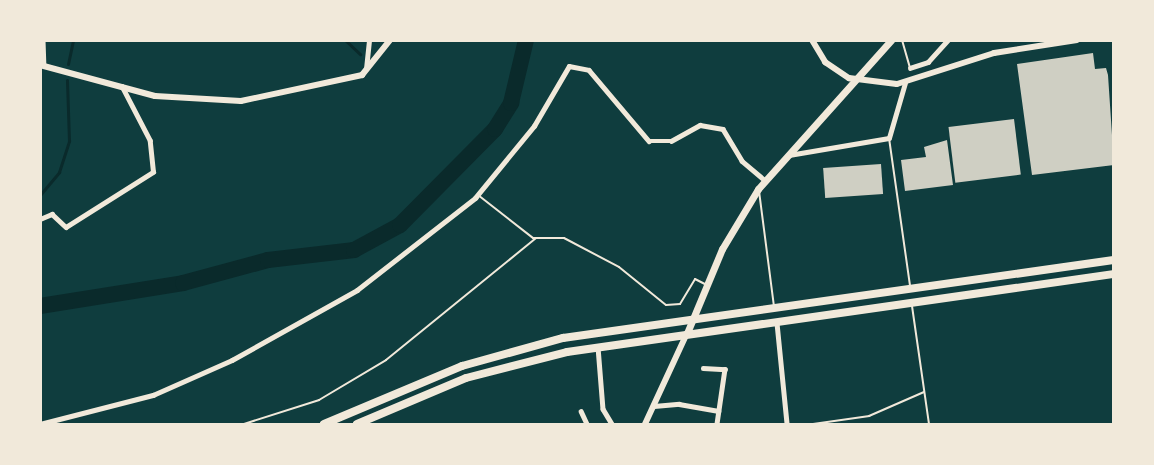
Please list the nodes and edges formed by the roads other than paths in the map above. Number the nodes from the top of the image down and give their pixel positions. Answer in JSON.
{"nodes":[{"id":1,"x":43,"y":40,"type":"edge"},
{"id":2,"x":369,"y":40,"type":"edge"},
{"id":3,"x":390,"y":40,"type":"edge"},
{"id":4,"x":812,"y":40,"type":"edge"},
{"id":5,"x":891,"y":40,"type":"edge"},
{"id":6,"x":902,"y":40,"type":"edge"},
{"id":7,"x":948,"y":40,"type":"edge"},
{"id":8,"x":1077,"y":40,"type":"edge"},
{"id":9,"x":931,"y":58,"type":"junction"},
{"id":10,"x":42,"y":64,"type":"edge"},
{"id":11,"x":910,"y":68,"type":"joint"},
{"id":12,"x":367,"y":71,"type":"junction"},
{"id":13,"x":937,"y":72,"type":"junction"},
{"id":14,"x":861,"y":80,"type":"junction"},
{"id":15,"x":905,"y":83,"type":"junction"},
{"id":16,"x":122,"y":85,"type":"junction"},
{"id":17,"x":889,"y":138,"type":"junction"},
{"id":18,"x":787,"y":155,"type":"junction"},
{"id":19,"x":765,"y":180,"type":"junction"},
{"id":20,"x":758,"y":189,"type":"junction"},
{"id":21,"x":478,"y":195,"type":"junction"},
{"id":22,"x":40,"y":219,"type":"edge"},
{"id":23,"x":536,"y":238,"type":"junction"},
{"id":24,"x":1113,"y":260,"type":"edge"},
{"id":25,"x":1113,"y":274,"type":"edge"},
{"id":26,"x":705,"y":284,"type":"junction"},
{"id":27,"x":910,"y":289,"type":"junction"},
{"id":28,"x":911,"y":301,"type":"junction"},
{"id":29,"x":775,"y":308,"type":"junction"},
{"id":30,"x":698,"y":317,"type":"junction"},
{"id":31,"x":776,"y":321,"type":"junction"},
{"id":32,"x":687,"y":333,"type":"junction"},
{"id":33,"x":598,"y":347,"type":"junction"},
{"id":34,"x":703,"y":368,"type":"dead end"},
{"id":35,"x":924,"y":392,"type":"junction"},
{"id":36,"x":654,"y":406,"type":"junction"},
{"id":37,"x":581,"y":411,"type":"dead end"},
{"id":38,"x":717,"y":411,"type":"junction"},
{"id":39,"x":40,"y":424,"type":"edge"},
{"id":40,"x":244,"y":424,"type":"edge"},
{"id":41,"x":324,"y":424,"type":"edge"},
{"id":42,"x":357,"y":424,"type":"edge"},
{"id":43,"x":588,"y":424,"type":"edge"},
{"id":44,"x":612,"y":424,"type":"edge"},
{"id":45,"x":645,"y":424,"type":"edge"},
{"id":46,"x":717,"y":424,"type":"edge"},
{"id":47,"x":787,"y":424,"type":"edge"},
{"id":48,"x":813,"y":424,"type":"edge"},
{"id":49,"x":929,"y":424,"type":"edge"}],
"edges":[{"from":1,"to":10,"type":"street"},
{"from":2,"to":12,"type":"street"},
{"from":3,"to":12,"type":"street"},
{"from":4,"to":14,"type":"street"},
{"from":5,"to":14,"type":"main road"},
{"from":6,"to":11,"type":"lane"},
{"from":7,"to":9,"type":"street"},
{"from":8,"to":13,"type":"street"},
{"from":9,"to":11,"type":"street"},
{"from":9,"to":13,"type":"street"},
{"from":10,"to":16,"type":"street"},
{"from":12,"to":16,"type":"street"},
{"from":13,"to":15,"type":"street"},
{"from":14,"to":15,"type":"street"},
{"from":14,"to":18,"type":"main road"},
{"from":15,"to":17,"type":"street"},
{"from":16,"to":22,"type":"street"},
{"from":17,"to":18,"type":"street"},
{"from":17,"to":27,"type":"lane"},
{"from":18,"to":19,"type":"main road"},
{"from":19,"to":20,"type":"main road"},
{"from":19,"to":21,"type":"street"},
{"from":20,"to":26,"type":"main road"},
{"from":20,"to":29,"type":"lane"},
{"from":21,"to":23,"type":"lane"},
{"from":21,"to":39,"type":"street"},
{"from":23,"to":26,"type":"lane"},
{"from":23,"to":40,"type":"lane"},
{"from":24,"to":27,"type":"highway"},
{"from":25,"to":28,"type":"highway"},
{"from":26,"to":30,"type":"main road"},
{"from":27,"to":29,"type":"highway"},
{"from":28,"to":31,"type":"highway"},
{"from":28,"to":35,"type":"lane"},
{"from":29,"to":30,"type":"highway"},
{"from":30,"to":32,"type":"main road"},
{"from":30,"to":41,"type":"highway"},
{"from":31,"to":32,"type":"highway"},
{"from":31,"to":47,"type":"street"},
{"from":32,"to":33,"type":"highway"},
{"from":32,"to":36,"type":"street"},
{"from":33,"to":42,"type":"highway"},
{"from":33,"to":44,"type":"street"},
{"from":34,"to":38,"type":"street"},
{"from":35,"to":48,"type":"lane"},
{"from":35,"to":49,"type":"lane"},
{"from":36,"to":38,"type":"street"},
{"from":36,"to":45,"type":"street"},
{"from":37,"to":43,"type":"street"},
{"from":38,"to":46,"type":"street"}]}
